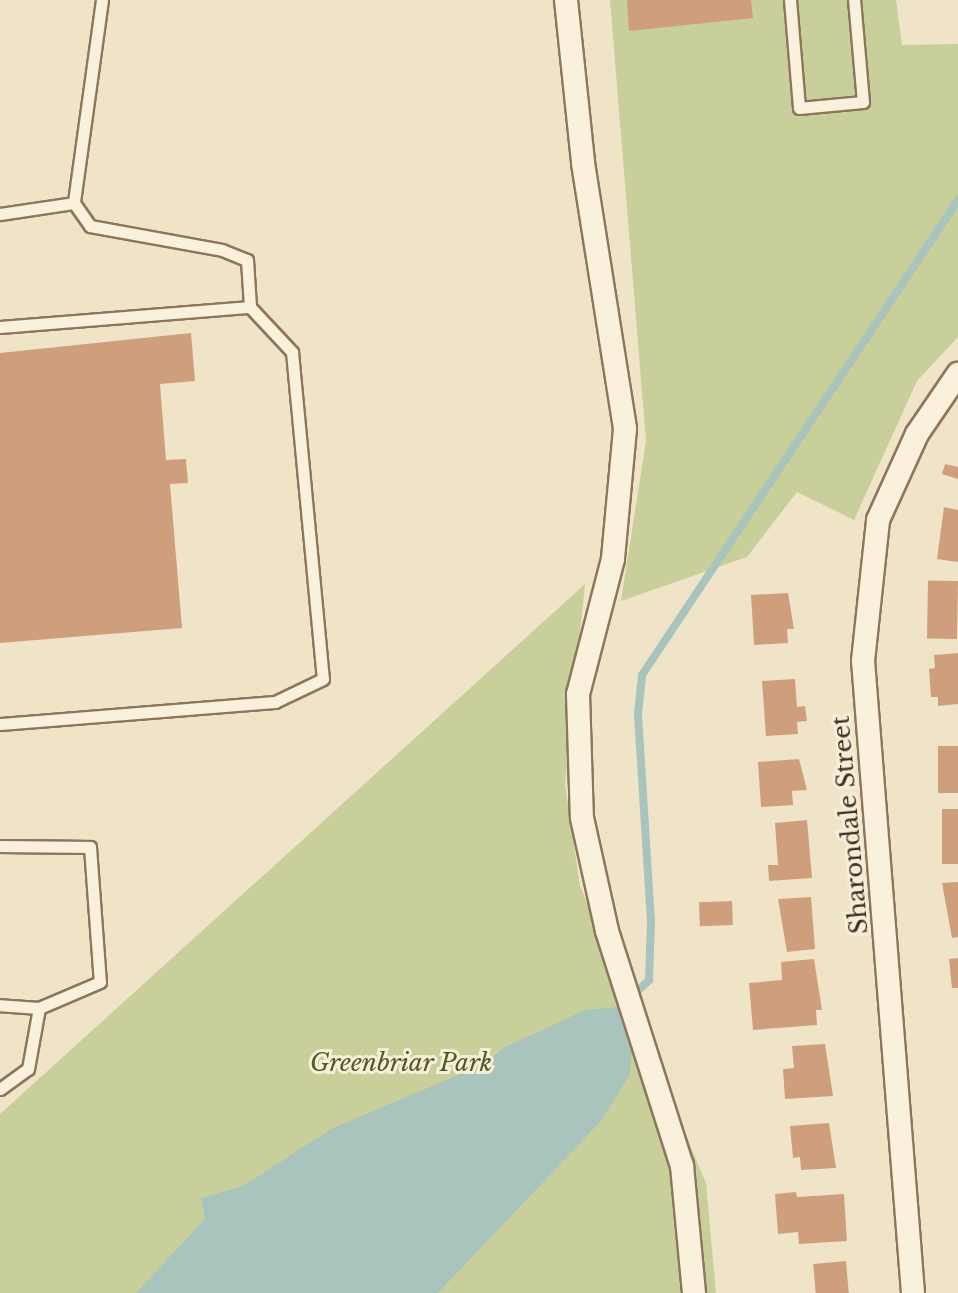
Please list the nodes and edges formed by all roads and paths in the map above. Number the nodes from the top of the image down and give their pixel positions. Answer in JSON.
{"nodes":[{"id":1,"x":102,"y":0,"type":"edge"},
{"id":2,"x":566,"y":0,"type":"edge"},
{"id":3,"x":790,"y":0,"type":"edge"},
{"id":4,"x":854,"y":0,"type":"edge"},
{"id":5,"x":74,"y":203,"type":"junction"},
{"id":6,"x":0,"y":214,"type":"edge"},
{"id":7,"x":250,"y":307,"type":"junction"},
{"id":8,"x":0,"y":327,"type":"edge"},
{"id":9,"x":958,"y":374,"type":"edge"},
{"id":10,"x":0,"y":724,"type":"edge"},
{"id":11,"x":0,"y":846,"type":"edge"},
{"id":12,"x":0,"y":1005,"type":"edge"},
{"id":13,"x":39,"y":1008,"type":"junction"},
{"id":14,"x":0,"y":1089,"type":"edge"},
{"id":15,"x":694,"y":1293,"type":"edge"},
{"id":16,"x":913,"y":1293,"type":"edge"}],
"edges":[{"from":1,"to":5,"type":"lane"},
{"from":2,"to":15,"type":"street"},
{"from":3,"to":4,"type":"lane"},
{"from":5,"to":6,"type":"lane"},
{"from":5,"to":7,"type":"lane"},
{"from":7,"to":8,"type":"lane"},
{"from":7,"to":10,"type":"lane"},
{"from":9,"to":16,"type":"street","name":"Sharondale Street"},
{"from":11,"to":13,"type":"lane"},
{"from":12,"to":13,"type":"lane"},
{"from":13,"to":14,"type":"lane"}]}
